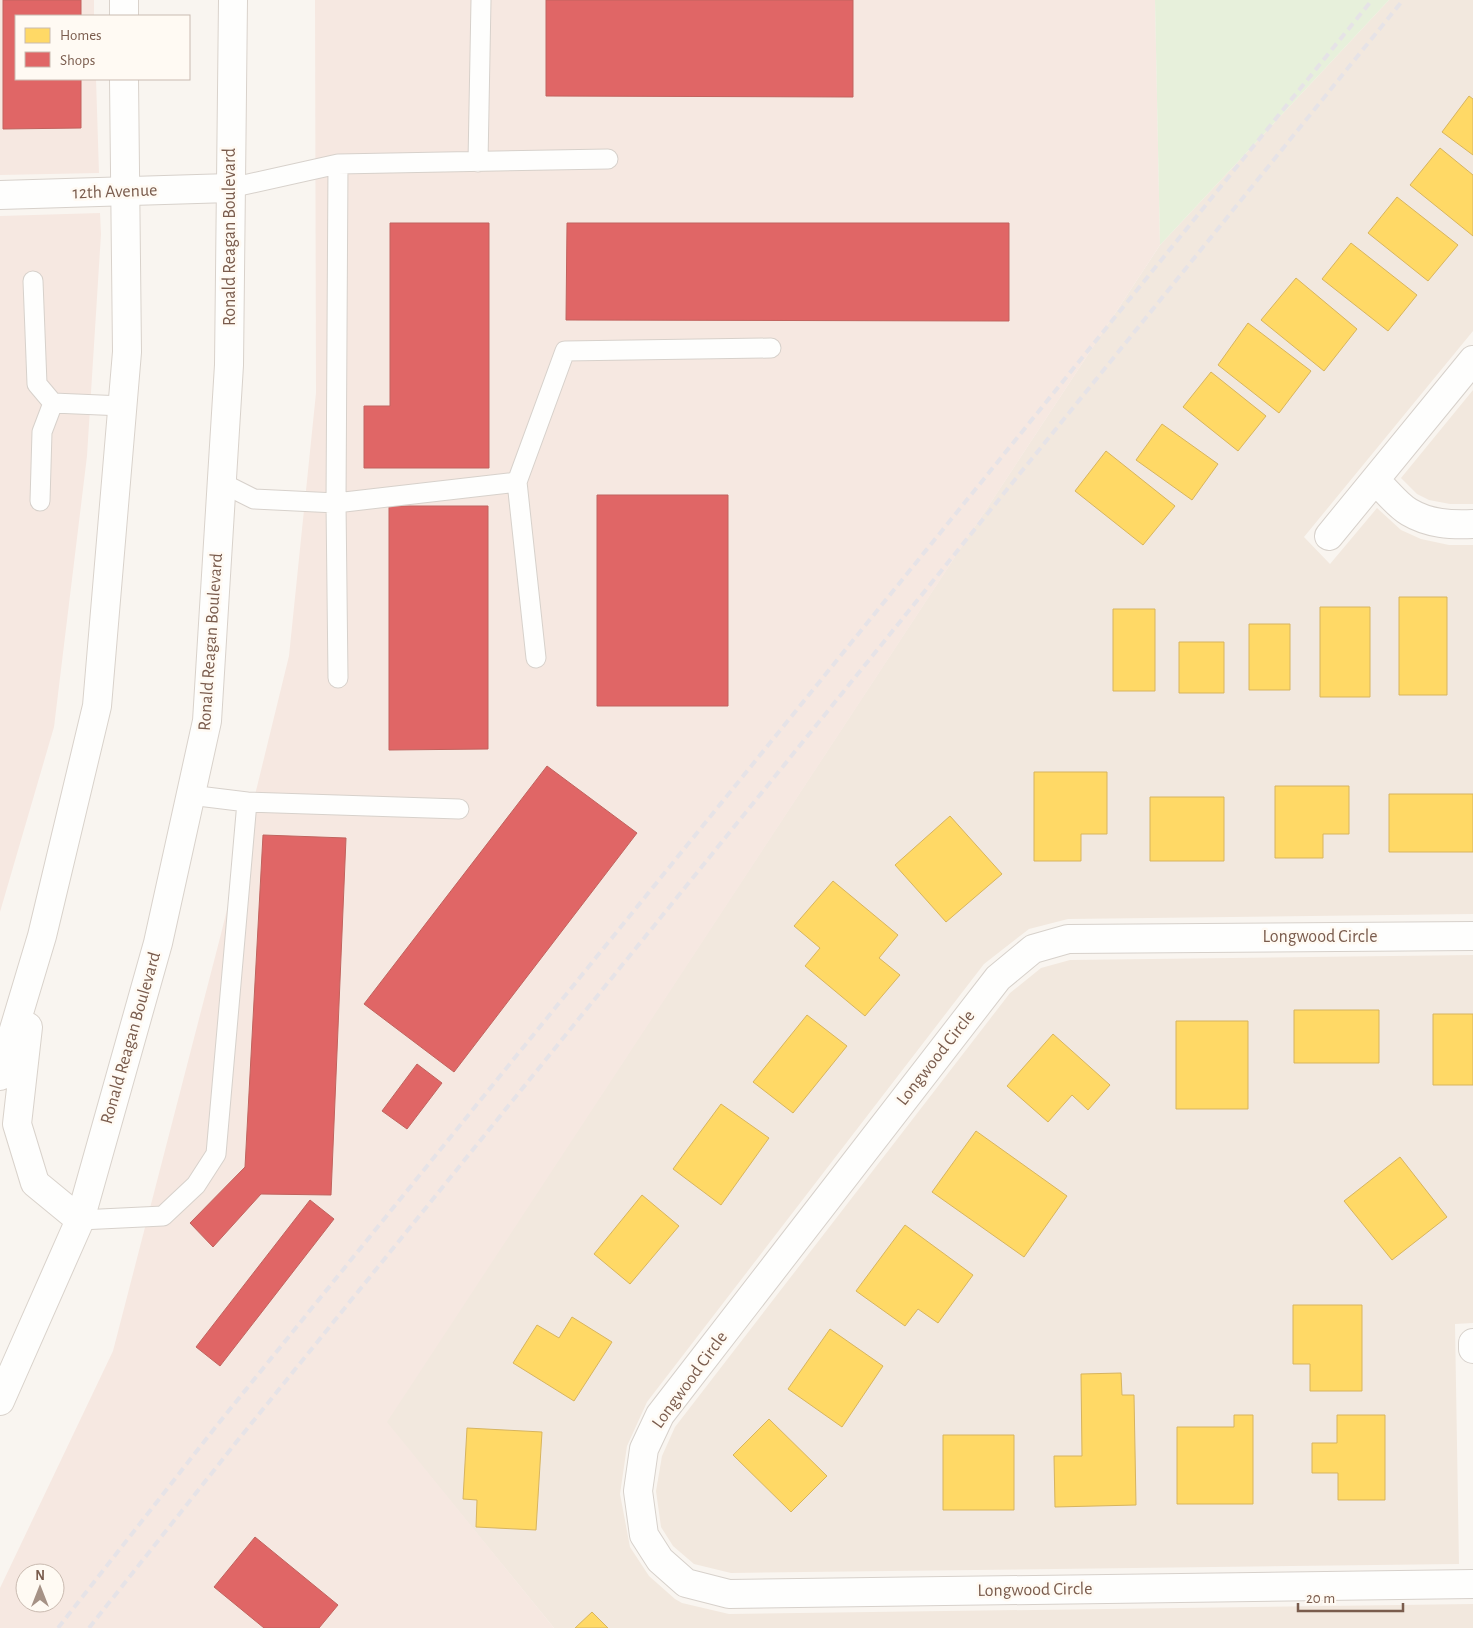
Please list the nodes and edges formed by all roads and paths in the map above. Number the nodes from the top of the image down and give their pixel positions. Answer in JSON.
{"nodes":[{"id":1,"x":124,"y":0,"type":"edge"},
{"id":2,"x":233,"y":0,"type":"edge"},
{"id":3,"x":481,"y":0,"type":"edge"},
{"id":4,"x":124,"y":15,"type":"edge"},
{"id":5,"x":124,"y":80,"type":"edge"},
{"id":6,"x":608,"y":159,"type":"dead end"},
{"id":7,"x":478,"y":162,"type":"junction"},
{"id":8,"x":338,"y":164,"type":"junction"},
{"id":9,"x":230,"y":188,"type":"junction"},
{"id":10,"x":124,"y":192,"type":"junction"},
{"id":11,"x":0,"y":195,"type":"edge"},
{"id":12,"x":33,"y":281,"type":"dead end"},
{"id":13,"x":772,"y":348,"type":"dead end"},
{"id":14,"x":1473,"y":360,"type":"edge"},
{"id":15,"x":53,"y":403,"type":"junction"},
{"id":16,"x":123,"y":406,"type":"junction"},
{"id":17,"x":1375,"y":480,"type":"junction"},
{"id":18,"x":518,"y":482,"type":"junction"},
{"id":19,"x":222,"y":483,"type":"junction"},
{"id":20,"x":40,"y":501,"type":"dead end"},
{"id":21,"x":336,"y":503,"type":"junction"},
{"id":22,"x":1473,"y":524,"type":"edge"},
{"id":23,"x":1329,"y":536,"type":"dead end"},
{"id":24,"x":536,"y":658,"type":"dead end"},
{"id":25,"x":338,"y":678,"type":"dead end"},
{"id":26,"x":190,"y":795,"type":"junction"},
{"id":27,"x":247,"y":802,"type":"junction"},
{"id":28,"x":459,"y":809,"type":"dead end"},
{"id":29,"x":42,"y":936,"type":"junction"},
{"id":30,"x":1473,"y":936,"type":"edge"},
{"id":31,"x":0,"y":1076,"type":"edge"},
{"id":32,"x":80,"y":1220,"type":"junction"},
{"id":33,"x":1473,"y":1344,"type":"edge"},
{"id":34,"x":1473,"y":1349,"type":"edge"},
{"id":35,"x":0,"y":1401,"type":"edge"},
{"id":36,"x":1473,"y":1584,"type":"edge"}],
"edges":[{"from":1,"to":4,"type":"main road"},
{"from":2,"to":9,"type":"main road","name":"Ronald Reagan Boulevard"},
{"from":3,"to":7,"type":"lane"},
{"from":5,"to":10,"type":"main road"},
{"from":6,"to":7,"type":"lane"},
{"from":7,"to":8,"type":"lane"},
{"from":8,"to":9,"type":"lane"},
{"from":8,"to":21,"type":"lane"},
{"from":9,"to":10,"type":"main road","name":"12th Avenue"},
{"from":9,"to":19,"type":"main road","name":"Ronald Reagan Boulevard"},
{"from":10,"to":11,"type":"main road","name":"12th Avenue"},
{"from":10,"to":16,"type":"main road"},
{"from":12,"to":15,"type":"lane"},
{"from":13,"to":18,"type":"lane"},
{"from":14,"to":17,"type":"main road"},
{"from":15,"to":16,"type":"lane"},
{"from":15,"to":20,"type":"lane"},
{"from":16,"to":29,"type":"main road"},
{"from":17,"to":22,"type":"main road"},
{"from":17,"to":23,"type":"main road"},
{"from":18,"to":21,"type":"lane"},
{"from":18,"to":24,"type":"lane"},
{"from":19,"to":21,"type":"lane"},
{"from":19,"to":26,"type":"main road","name":"Ronald Reagan Boulevard"},
{"from":21,"to":25,"type":"lane"},
{"from":26,"to":27,"type":"lane"},
{"from":26,"to":32,"type":"main road","name":"Ronald Reagan Boulevard"},
{"from":27,"to":28,"type":"lane"},
{"from":27,"to":32,"type":"lane"},
{"from":29,"to":31,"type":"main road"},
{"from":29,"to":32,"type":"main road"},
{"from":30,"to":36,"type":"main road","name":"Longwood Circle"},
{"from":32,"to":35,"type":"main road","name":"Ronald Reagan Boulevard"},
{"from":33,"to":34,"type":"main road"}]}
